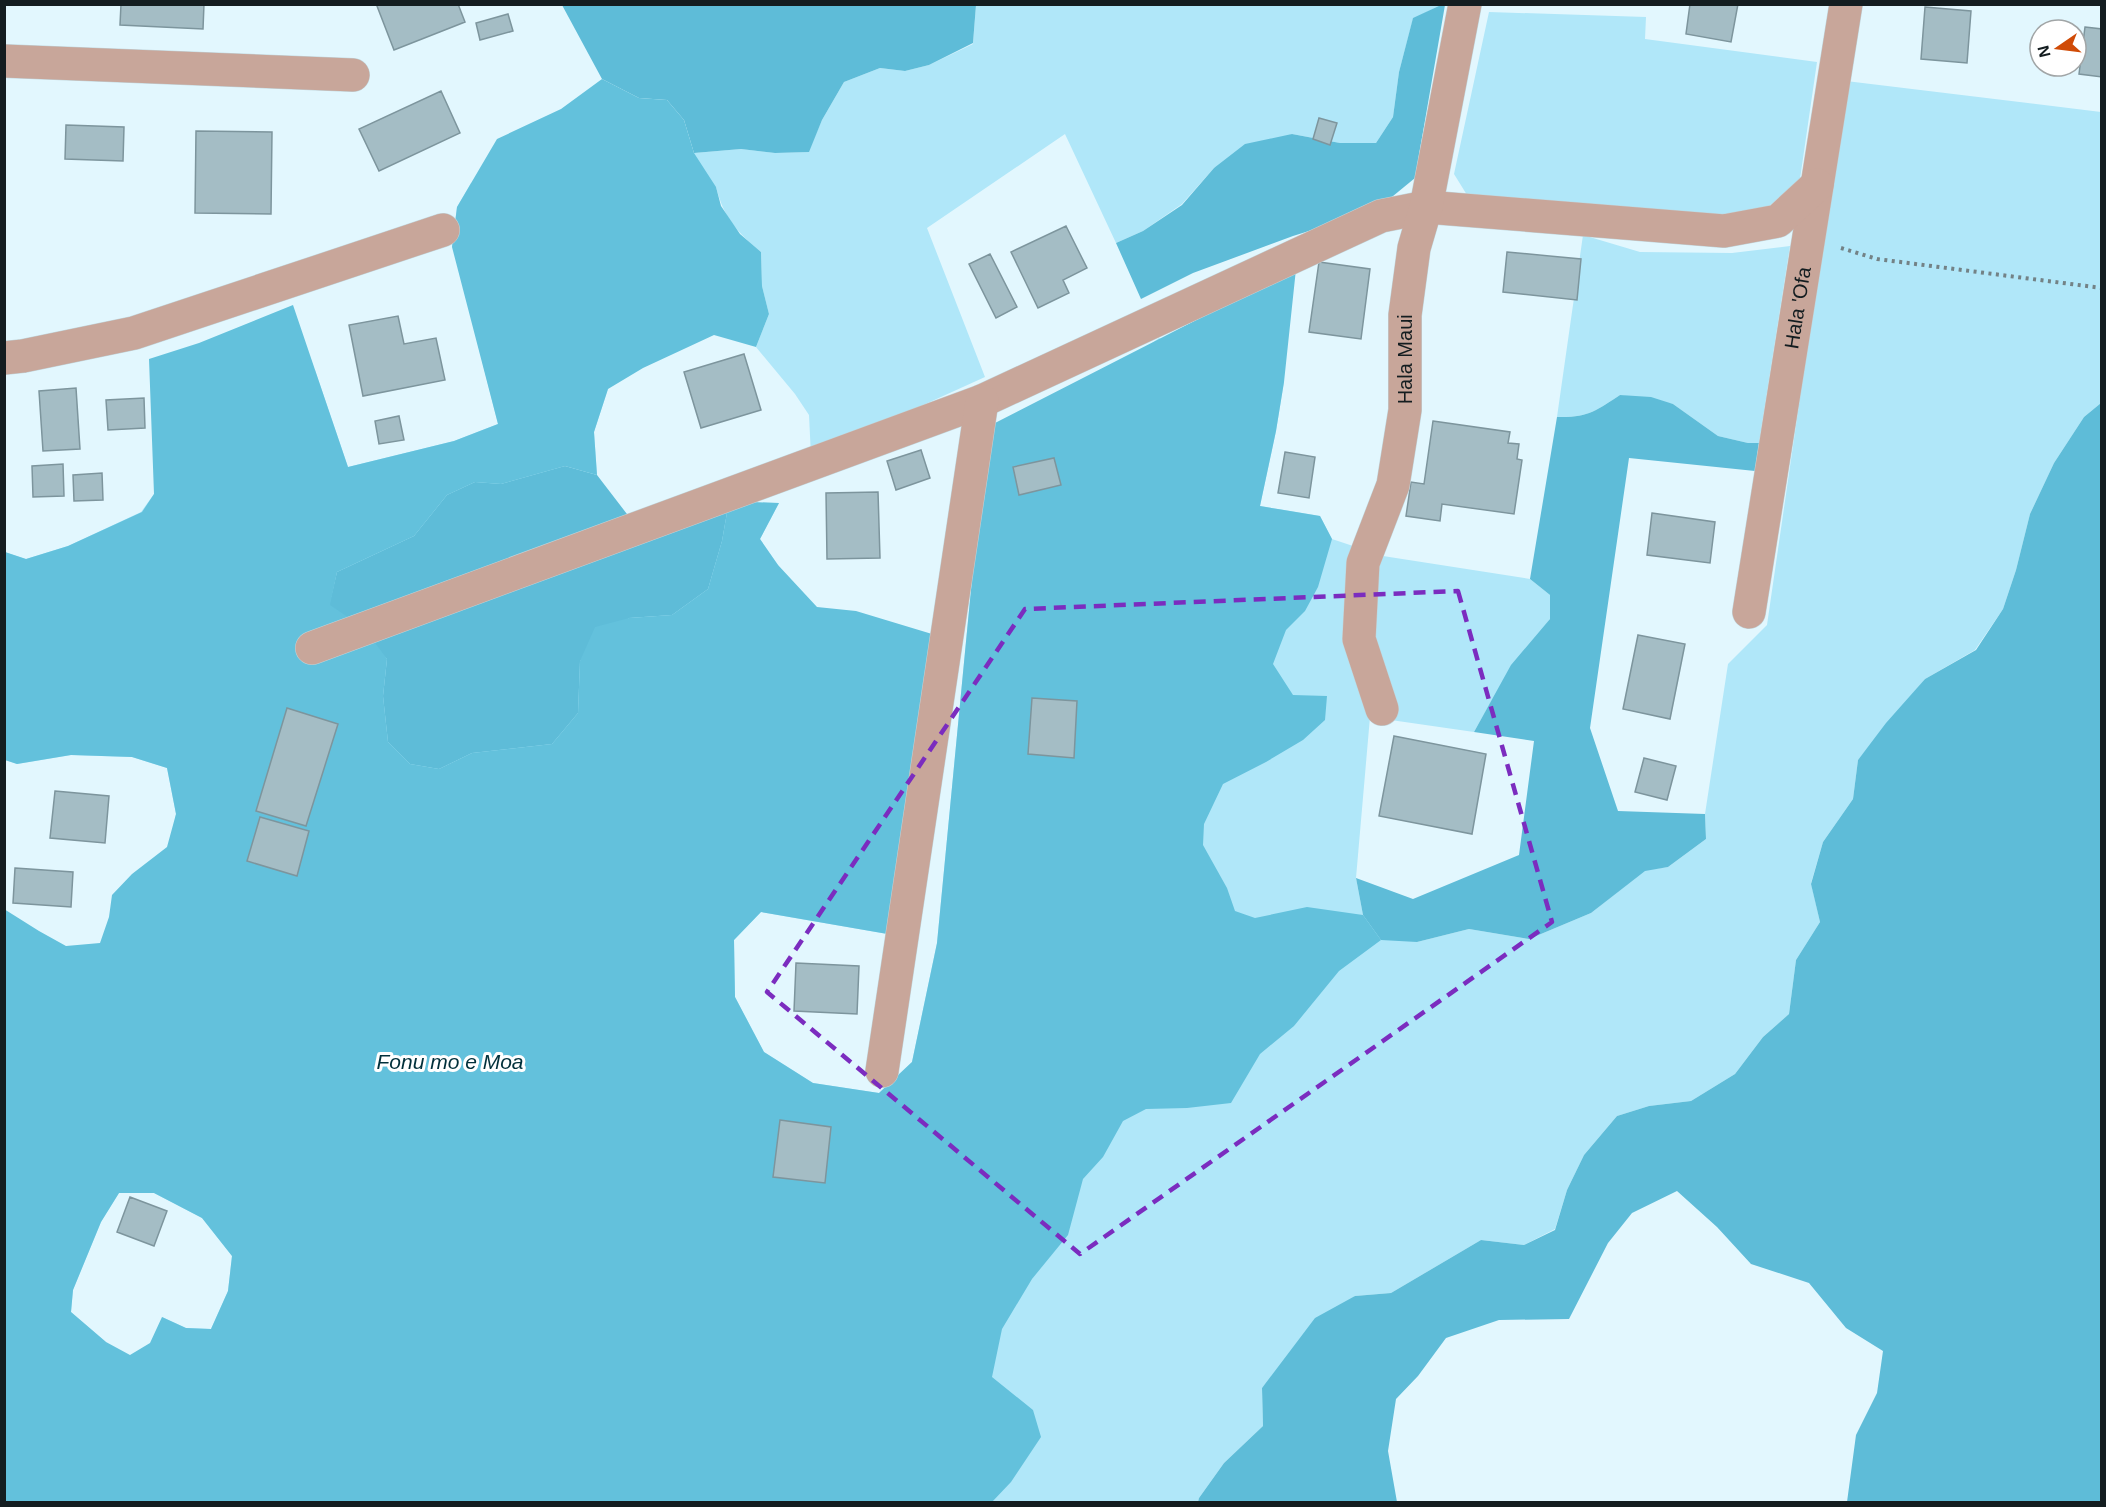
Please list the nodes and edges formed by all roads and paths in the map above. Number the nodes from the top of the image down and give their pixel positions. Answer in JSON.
{"nodes":[{"id":1,"x":1464,"y":4,"type":"edge"},
{"id":2,"x":1846,"y":4,"type":"edge"},
{"id":3,"x":4,"y":61,"type":"edge"},
{"id":4,"x":353,"y":75,"type":"dead end"},
{"id":5,"x":1817,"y":185,"type":"junction"},
{"id":6,"x":1426,"y":207,"type":"junction"},
{"id":7,"x":1812,"y":218,"type":"junction"},
{"id":8,"x":443,"y":230,"type":"dead end"},
{"id":9,"x":2102,"y":288,"type":"edge"},
{"id":10,"x":4,"y":358,"type":"edge"},
{"id":11,"x":982,"y":401,"type":"junction"},
{"id":12,"x":1749,"y":612,"type":"dead end"},
{"id":13,"x":312,"y":648,"type":"dead end"},
{"id":14,"x":1382,"y":709,"type":"dead end"},
{"id":15,"x":882,"y":1071,"type":"dead end"}],
"edges":[{"from":1,"to":6,"type":"street","name":"Hala Maui"},
{"from":2,"to":5,"type":"street","name":"Hala 'Ofa"},
{"from":3,"to":4,"type":"street"},
{"from":5,"to":6,"type":"street"},
{"from":5,"to":7,"type":"street","name":"Hala 'Ofa"},
{"from":6,"to":11,"type":"street"},
{"from":6,"to":14,"type":"street","name":"Hala Maui"},
{"from":7,"to":9,"type":"path"},
{"from":7,"to":12,"type":"street","name":"Hala 'Ofa"},
{"from":8,"to":10,"type":"street"},
{"from":11,"to":13,"type":"street"},
{"from":11,"to":15,"type":"street"}]}
